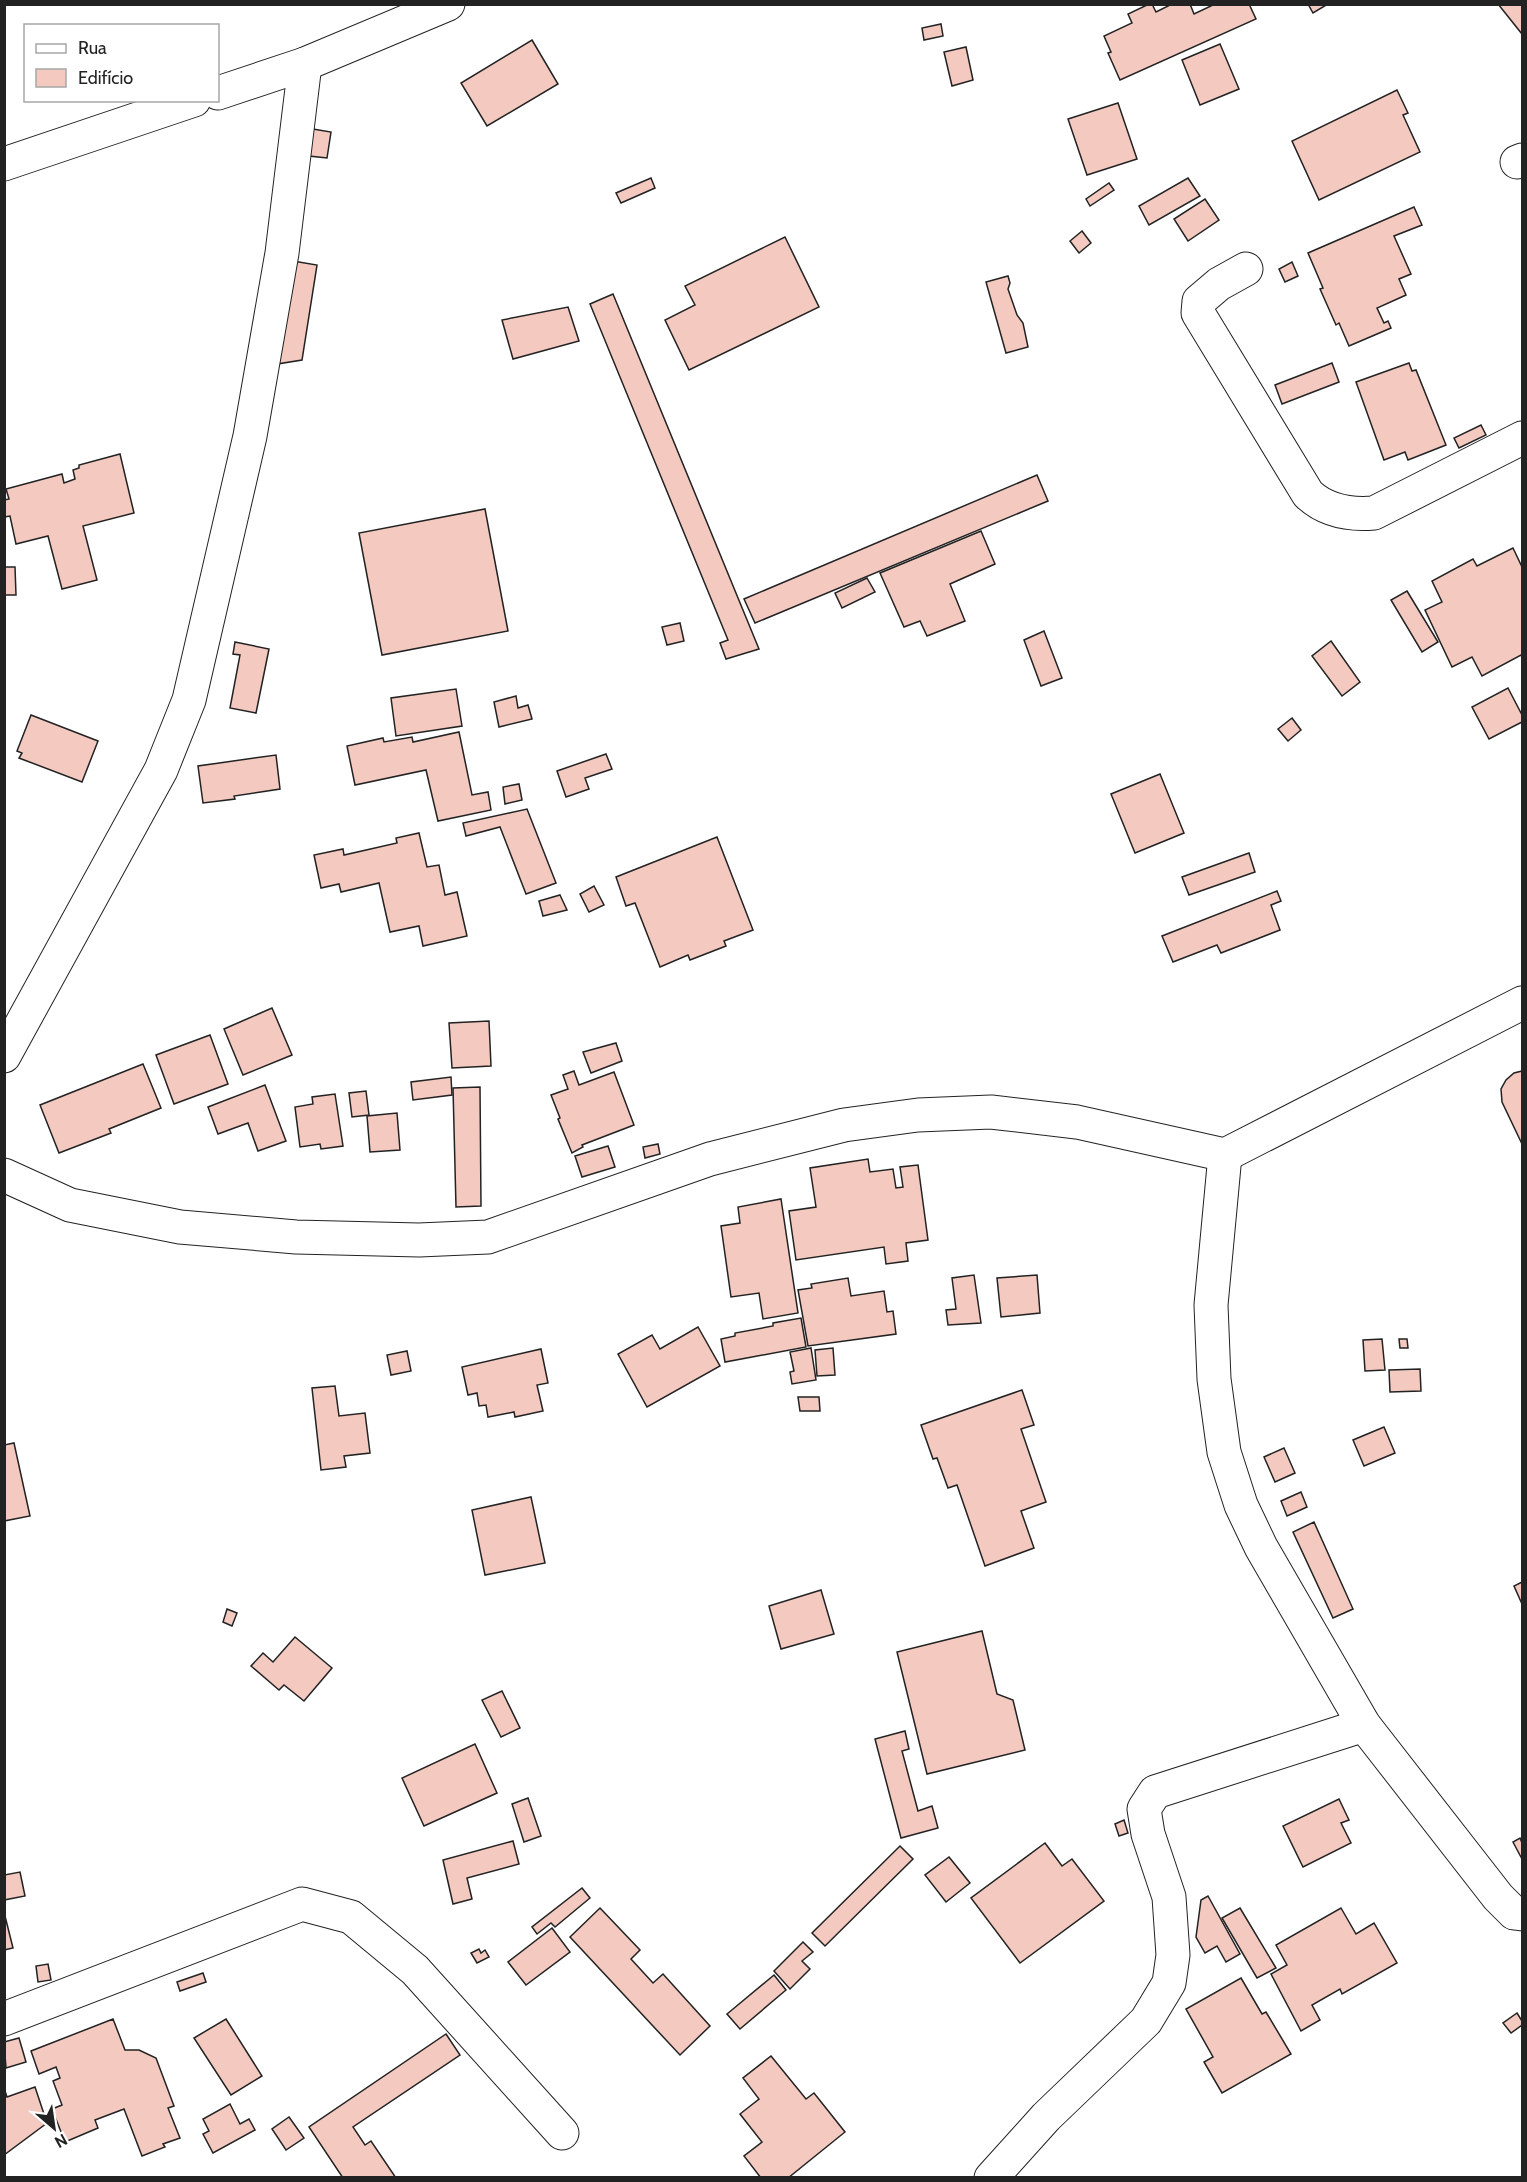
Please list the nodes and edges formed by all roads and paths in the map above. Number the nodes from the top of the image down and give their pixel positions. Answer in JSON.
{"nodes":[{"id":1,"x":448,"y":4,"type":"edge"},
{"id":2,"x":305,"y":64,"type":"junction"},
{"id":3,"x":219,"y":93,"type":"edge"},
{"id":4,"x":188,"y":102,"type":"edge"},
{"id":5,"x":4,"y":164,"type":"edge"},
{"id":6,"x":1246,"y":269,"type":"dead end"},
{"id":7,"x":1522,"y":438,"type":"edge"},
{"id":8,"x":1522,"y":1004,"type":"edge"},
{"id":9,"x":4,"y":1056,"type":"edge"},
{"id":10,"x":1226,"y":1155,"type":"junction"},
{"id":11,"x":4,"y":1175,"type":"edge"},
{"id":12,"x":1364,"y":1725,"type":"junction"},
{"id":13,"x":1522,"y":1914,"type":"edge"},
{"id":14,"x":4,"y":2019,"type":"edge"},
{"id":15,"x":562,"y":2133,"type":"dead end"},
{"id":16,"x":991,"y":2178,"type":"edge"}],
"edges":[{"from":1,"to":2,"type":"street"},
{"from":2,"to":3,"type":"street"},
{"from":2,"to":9,"type":"street"},
{"from":4,"to":5,"type":"street"},
{"from":6,"to":7,"type":"street"},
{"from":8,"to":10,"type":"street"},
{"from":10,"to":11,"type":"street"},
{"from":10,"to":12,"type":"street"},
{"from":12,"to":13,"type":"street"},
{"from":12,"to":16,"type":"street"},
{"from":14,"to":15,"type":"street"}]}
